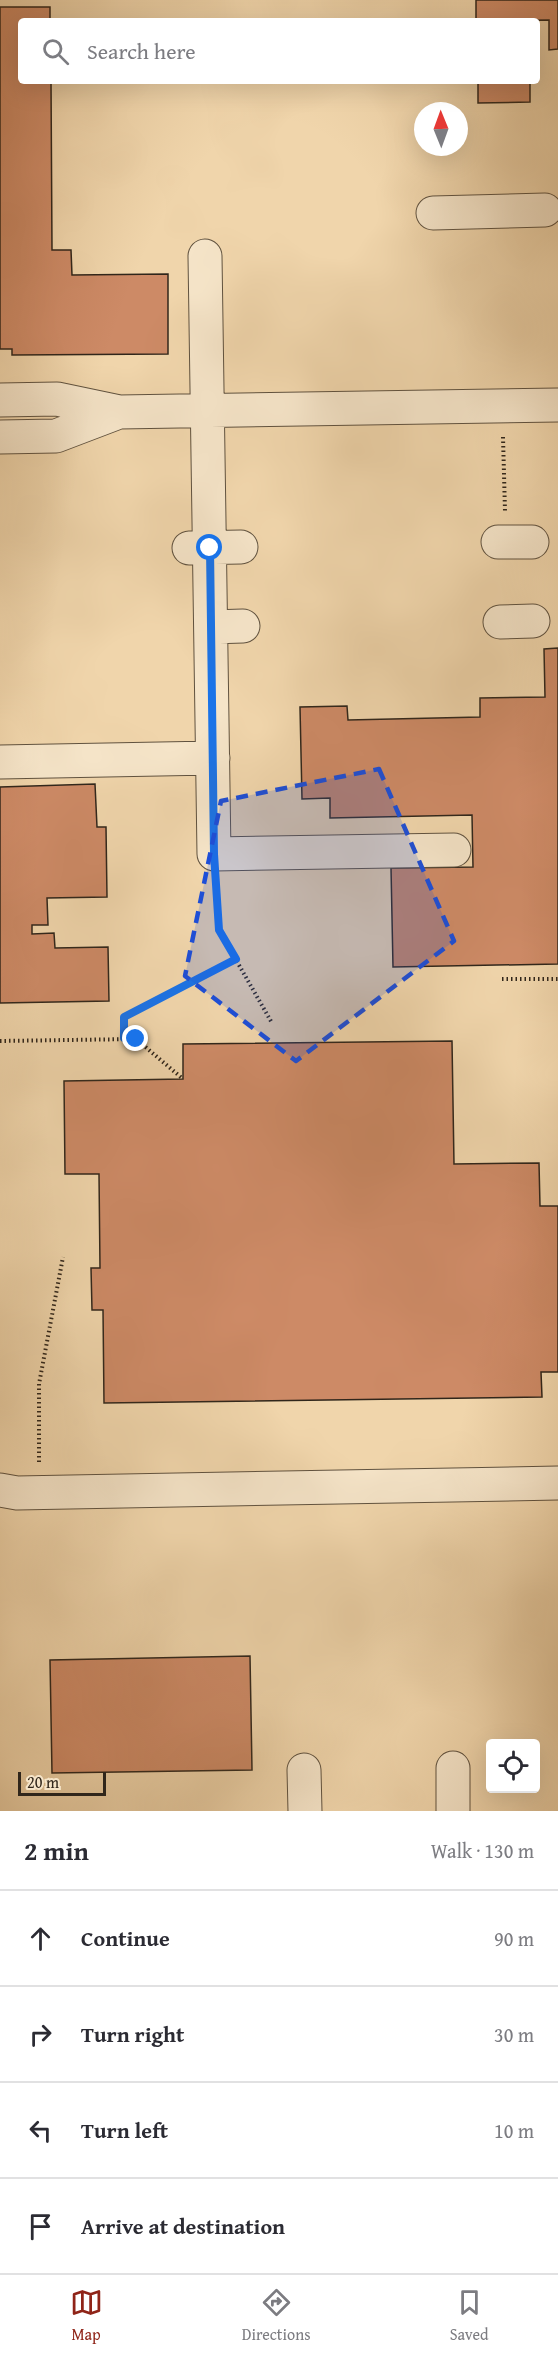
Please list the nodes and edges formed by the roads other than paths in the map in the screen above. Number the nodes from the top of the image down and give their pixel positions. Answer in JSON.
{"nodes":[{"id":1,"x":545,"y":210,"type":"dead end"},
{"id":2,"x":433,"y":213,"type":"dead end"},
{"id":3,"x":205,"y":256,"type":"dead end"},
{"id":4,"x":0,"y":400,"type":"edge"},
{"id":5,"x":558,"y":405,"type":"edge"},
{"id":6,"x":208,"y":410,"type":"junction"},
{"id":7,"x":119,"y":412,"type":"junction"},
{"id":8,"x":0,"y":437,"type":"edge"},
{"id":9,"x":502,"y":527,"type":"road end"},
{"id":10,"x":532,"y":542,"type":"dead end"},
{"id":11,"x":533,"y":621,"type":"dead end"},
{"id":12,"x":500,"y":622,"type":"dead end"},
{"id":13,"x":211,"y":627,"type":"junction"},
{"id":14,"x":243,"y":627,"type":"dead end"},
{"id":15,"x":213,"y":758,"type":"junction"},
{"id":16,"x":0,"y":762,"type":"edge"},
{"id":17,"x":454,"y":850,"type":"dead end"},
{"id":18,"x":558,"y":1483,"type":"edge"},
{"id":19,"x":0,"y":1491,"type":"edge"},
{"id":20,"x":453,"y":1768,"type":"dead end"},
{"id":21,"x":304,"y":1770,"type":"dead end"},
{"id":22,"x":305,"y":1811,"type":"edge"},
{"id":23,"x":453,"y":1811,"type":"edge"}],
"edges":[{"from":1,"to":2,"type":"lane"},
{"from":3,"to":6,"type":"lane"},
{"from":4,"to":7,"type":"lane"},
{"from":5,"to":6,"type":"lane"},
{"from":6,"to":7,"type":"lane"},
{"from":6,"to":13,"type":"lane"},
{"from":7,"to":8,"type":"lane"},
{"from":9,"to":10,"type":"lane"},
{"from":11,"to":12,"type":"lane"},
{"from":13,"to":14,"type":"lane"},
{"from":13,"to":15,"type":"lane"},
{"from":15,"to":16,"type":"lane"},
{"from":15,"to":17,"type":"lane"},
{"from":18,"to":19,"type":"lane"},
{"from":20,"to":23,"type":"lane"},
{"from":21,"to":22,"type":"lane"}]}
